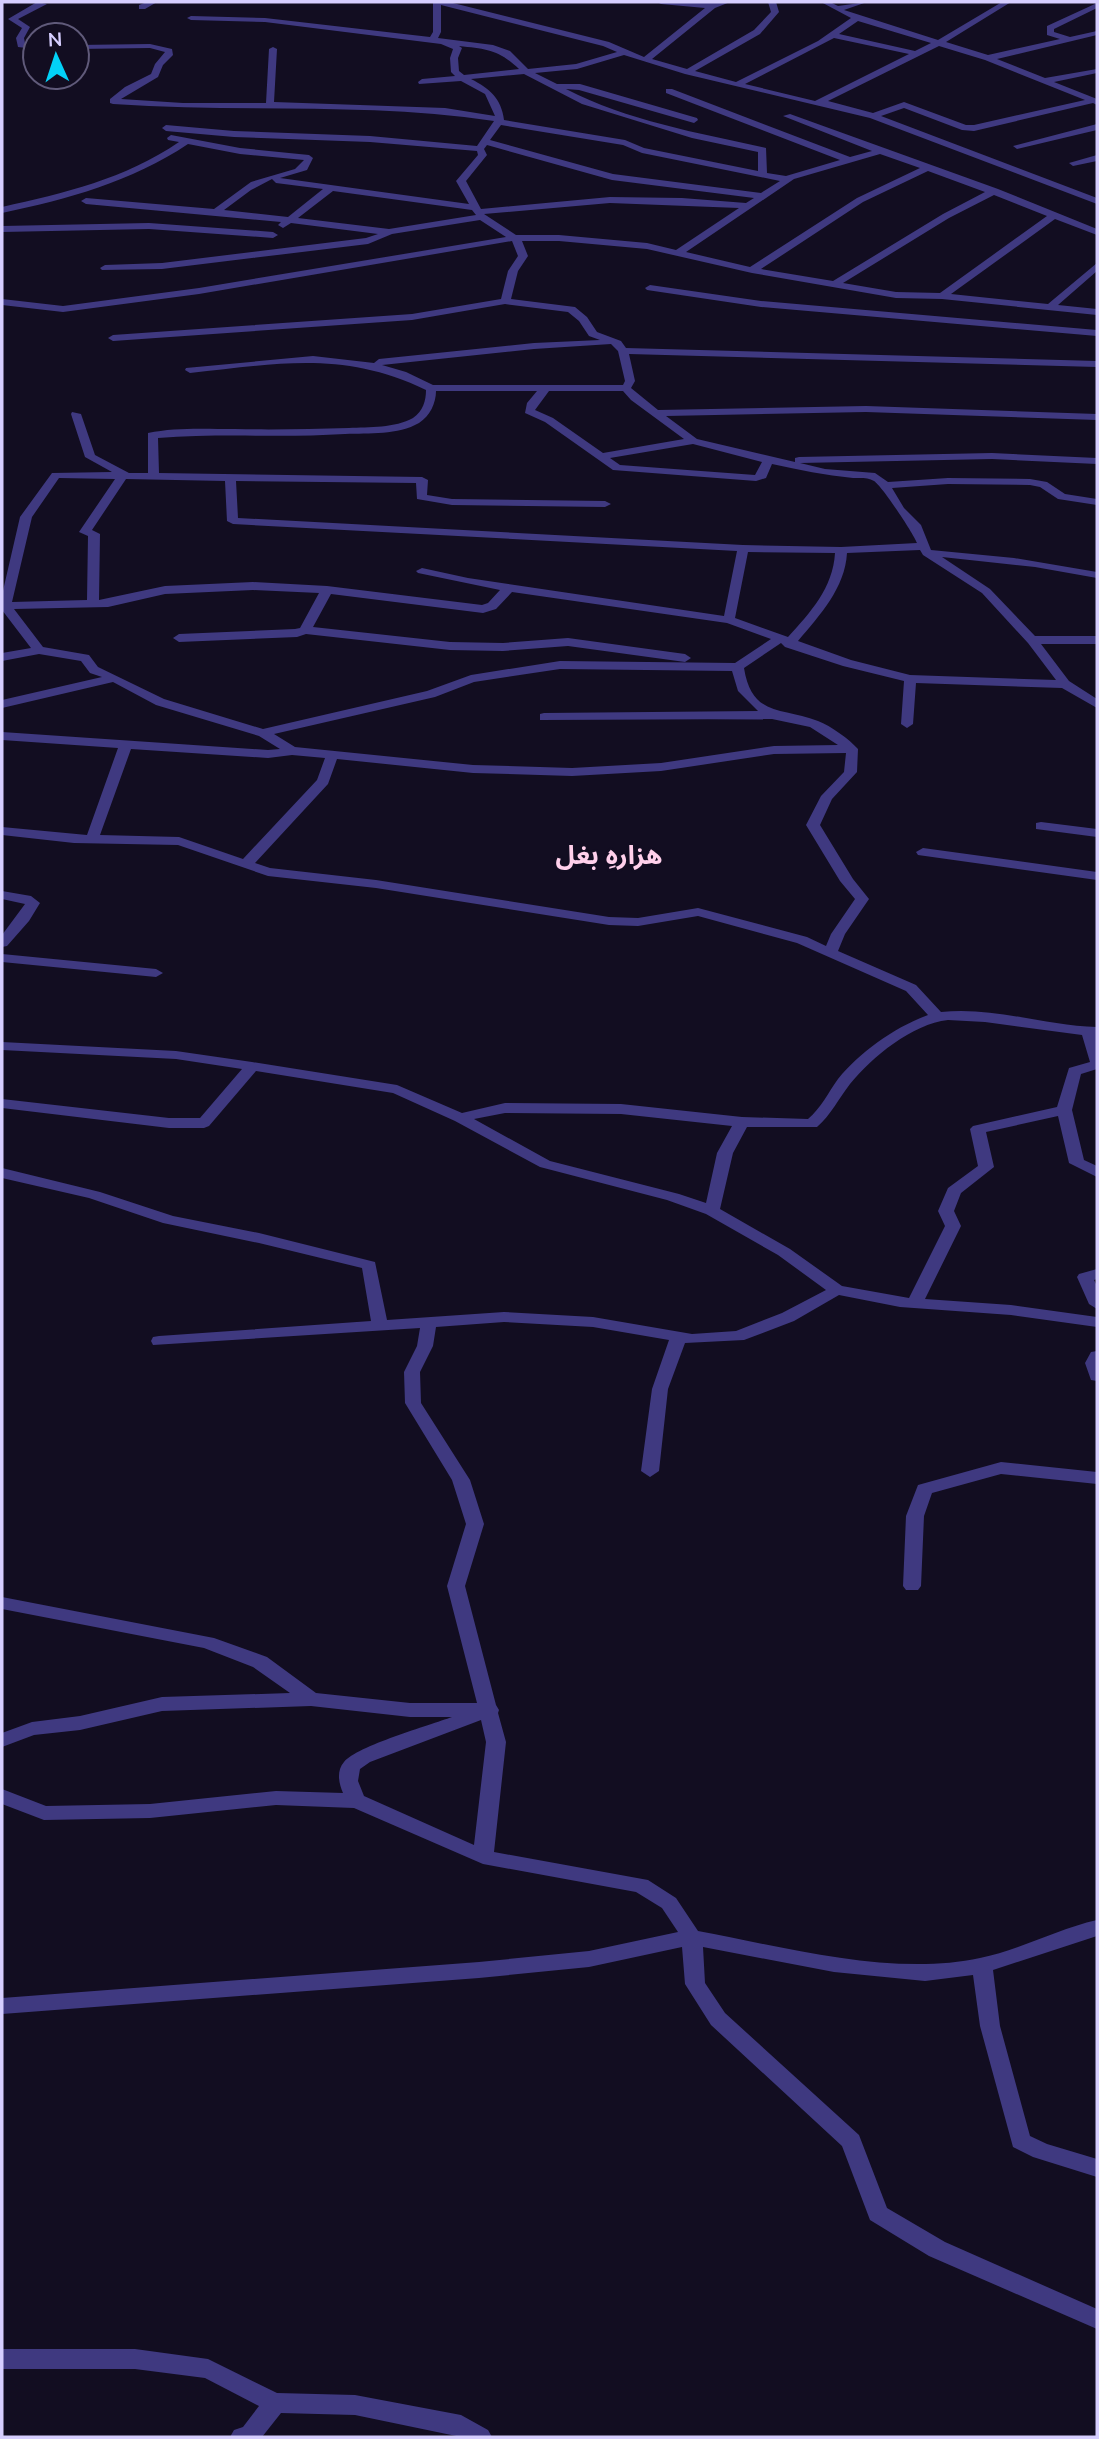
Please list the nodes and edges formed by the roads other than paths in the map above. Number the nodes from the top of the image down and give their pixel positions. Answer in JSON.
{"nodes":[{"id":1,"x":41,"y":2,"type":"edge"},
{"id":2,"x":153,"y":2,"type":"edge"},
{"id":3,"x":439,"y":2,"type":"edge"},
{"id":4,"x":661,"y":2,"type":"edge"},
{"id":5,"x":726,"y":2,"type":"edge"},
{"id":6,"x":772,"y":2,"type":"edge"},
{"id":7,"x":825,"y":2,"type":"edge"},
{"id":8,"x":863,"y":2,"type":"edge"},
{"id":9,"x":1007,"y":2,"type":"edge"},
{"id":10,"x":1097,"y":5,"type":"edge"},
{"id":11,"x":712,"y":6,"type":"junction"},
{"id":12,"x":142,"y":7,"type":"dead end"},
{"id":13,"x":837,"y":9,"type":"junction"},
{"id":14,"x":858,"y":17,"type":"junction"},
{"id":15,"x":191,"y":18,"type":"dead end"},
{"id":16,"x":21,"y":24,"type":"edge"},
{"id":17,"x":1097,"y":33,"type":"edge"},
{"id":18,"x":832,"y":35,"type":"junction"},
{"id":19,"x":1072,"y":39,"type":"junction"},
{"id":20,"x":432,"y":41,"type":"junction"},
{"id":21,"x":938,"y":41,"type":"junction"},
{"id":22,"x":91,"y":47,"type":"edge"},
{"id":23,"x":273,"y":49,"type":"dead end"},
{"id":24,"x":625,"y":52,"type":"junction"},
{"id":25,"x":913,"y":53,"type":"junction"},
{"id":26,"x":988,"y":58,"type":"junction"},
{"id":27,"x":646,"y":59,"type":"junction"},
{"id":28,"x":1097,"y":71,"type":"edge"},
{"id":29,"x":527,"y":72,"type":"junction"},
{"id":30,"x":688,"y":72,"type":"junction"},
{"id":31,"x":462,"y":78,"type":"junction"},
{"id":32,"x":1044,"y":81,"type":"junction"},
{"id":33,"x":422,"y":82,"type":"dead end"},
{"id":34,"x":738,"y":84,"type":"junction"},
{"id":35,"x":556,"y":87,"type":"junction"},
{"id":36,"x":669,"y":91,"type":"dead end"},
{"id":37,"x":1095,"y":101,"type":"edge"},
{"id":38,"x":818,"y":103,"type":"junction"},
{"id":39,"x":170,"y":106,"type":"junction"},
{"id":40,"x":282,"y":106,"type":"junction"},
{"id":41,"x":873,"y":116,"type":"junction"},
{"id":42,"x":500,"y":120,"type":"junction"},
{"id":43,"x":694,"y":120,"type":"dead end"},
{"id":44,"x":1097,"y":127,"type":"edge"},
{"id":45,"x":166,"y":128,"type":"junction"},
{"id":46,"x":186,"y":141,"type":"junction"},
{"id":47,"x":484,"y":145,"type":"junction"},
{"id":48,"x":1017,"y":146,"type":"dead end"},
{"id":49,"x":880,"y":151,"type":"junction"},
{"id":50,"x":1097,"y":158,"type":"edge"},
{"id":51,"x":849,"y":160,"type":"junction"},
{"id":52,"x":1073,"y":163,"type":"dead end"},
{"id":53,"x":926,"y":169,"type":"junction"},
{"id":54,"x":762,"y":174,"type":"junction"},
{"id":55,"x":264,"y":178,"type":"junction"},
{"id":56,"x":790,"y":180,"type":"junction"},
{"id":57,"x":331,"y":188,"type":"junction"},
{"id":58,"x":995,"y":191,"type":"junction"},
{"id":59,"x":762,"y":196,"type":"junction"},
{"id":60,"x":86,"y":201,"type":"dead end"},
{"id":61,"x":1097,"y":201,"type":"edge"},
{"id":62,"x":749,"y":206,"type":"junction"},
{"id":63,"x":2,"y":210,"type":"edge"},
{"id":64,"x":216,"y":212,"type":"junction"},
{"id":65,"x":478,"y":213,"type":"junction"},
{"id":66,"x":1054,"y":215,"type":"junction"},
{"id":67,"x":287,"y":220,"type":"junction"},
{"id":68,"x":2,"y":229,"type":"edge"},
{"id":69,"x":390,"y":232,"type":"junction"},
{"id":70,"x":1097,"y":232,"type":"edge"},
{"id":71,"x":272,"y":235,"type":"junction"},
{"id":72,"x":516,"y":238,"type":"junction"},
{"id":73,"x":678,"y":253,"type":"junction"},
{"id":74,"x":256,"y":256,"type":"junction"},
{"id":75,"x":1097,"y":266,"type":"edge"},
{"id":76,"x":105,"y":268,"type":"dead end"},
{"id":77,"x":752,"y":270,"type":"junction"},
{"id":78,"x":833,"y":285,"type":"junction"},
{"id":79,"x":650,"y":289,"type":"dead end"},
{"id":80,"x":942,"y":296,"type":"junction"},
{"id":81,"x":505,"y":301,"type":"junction"},
{"id":82,"x":2,"y":302,"type":"edge"},
{"id":83,"x":1050,"y":307,"type":"junction"},
{"id":84,"x":1097,"y":312,"type":"edge"},
{"id":85,"x":1097,"y":332,"type":"edge"},
{"id":86,"x":113,"y":338,"type":"dead end"},
{"id":87,"x":620,"y":347,"type":"junction"},
{"id":88,"x":371,"y":363,"type":"junction"},
{"id":89,"x":1097,"y":364,"type":"edge"},
{"id":90,"x":190,"y":370,"type":"dead end"},
{"id":91,"x":431,"y":388,"type":"junction"},
{"id":92,"x":546,"y":388,"type":"junction"},
{"id":93,"x":626,"y":388,"type":"junction"},
{"id":94,"x":654,"y":413,"type":"junction"},
{"id":95,"x":76,"y":414,"type":"dead end"},
{"id":96,"x":1097,"y":417,"type":"edge"},
{"id":97,"x":693,"y":441,"type":"junction"},
{"id":98,"x":603,"y":456,"type":"junction"},
{"id":99,"x":768,"y":460,"type":"junction"},
{"id":100,"x":1097,"y":461,"type":"edge"},
{"id":101,"x":124,"y":474,"type":"junction"},
{"id":102,"x":154,"y":475,"type":"junction"},
{"id":103,"x":230,"y":476,"type":"junction"},
{"id":104,"x":885,"y":485,"type":"junction"},
{"id":105,"x":1097,"y":502,"type":"edge"},
{"id":106,"x":605,"y":504,"type":"dead end"},
{"id":107,"x":743,"y":548,"type":"junction"},
{"id":108,"x":841,"y":550,"type":"junction"},
{"id":109,"x":925,"y":550,"type":"junction"},
{"id":110,"x":422,"y":571,"type":"dead end"},
{"id":111,"x":1097,"y":575,"type":"edge"},
{"id":112,"x":509,"y":588,"type":"junction"},
{"id":113,"x":327,"y":590,"type":"junction"},
{"id":114,"x":93,"y":604,"type":"junction"},
{"id":115,"x":4,"y":605,"type":"edge"},
{"id":116,"x":729,"y":620,"type":"junction"},
{"id":117,"x":305,"y":630,"type":"junction"},
{"id":118,"x":179,"y":638,"type":"dead end"},
{"id":119,"x":1032,"y":640,"type":"junction"},
{"id":120,"x":1097,"y":640,"type":"edge"},
{"id":121,"x":784,"y":642,"type":"junction"},
{"id":122,"x":39,"y":650,"type":"junction"},
{"id":123,"x":2,"y":657,"type":"edge"},
{"id":124,"x":741,"y":664,"type":"junction"},
{"id":125,"x":115,"y":678,"type":"junction"},
{"id":126,"x":910,"y":679,"type":"junction"},
{"id":127,"x":1065,"y":684,"type":"junction"},
{"id":128,"x":2,"y":704,"type":"edge"},
{"id":129,"x":1097,"y":704,"type":"edge"},
{"id":130,"x":772,"y":715,"type":"junction"},
{"id":131,"x":544,"y":717,"type":"dead end"},
{"id":132,"x":907,"y":724,"type":"dead end"},
{"id":133,"x":263,"y":733,"type":"junction"},
{"id":134,"x":2,"y":736,"type":"edge"},
{"id":135,"x":127,"y":744,"type":"junction"},
{"id":136,"x":852,"y":749,"type":"junction"},
{"id":137,"x":292,"y":751,"type":"junction"},
{"id":138,"x":332,"y":755,"type":"junction"},
{"id":139,"x":1041,"y":826,"type":"dead end"},
{"id":140,"x":2,"y":831,"type":"edge"},
{"id":141,"x":1097,"y":833,"type":"edge"},
{"id":142,"x":92,"y":839,"type":"junction"},
{"id":143,"x":923,"y":852,"type":"dead end"},
{"id":144,"x":246,"y":864,"type":"junction"},
{"id":145,"x":1097,"y":876,"type":"edge"},
{"id":146,"x":2,"y":895,"type":"edge"},
{"id":147,"x":2,"y":943,"type":"edge"},
{"id":148,"x":830,"y":953,"type":"junction"},
{"id":149,"x":2,"y":958,"type":"edge"},
{"id":150,"x":156,"y":974,"type":"dead end"},
{"id":151,"x":938,"y":1017,"type":"junction"},
{"id":152,"x":1093,"y":1031,"type":"edge"},
{"id":153,"x":2,"y":1046,"type":"edge"},
{"id":154,"x":1097,"y":1063,"type":"edge"},
{"id":155,"x":252,"y":1066,"type":"junction"},
{"id":156,"x":2,"y":1104,"type":"edge"},
{"id":157,"x":1064,"y":1110,"type":"junction"},
{"id":158,"x":460,"y":1118,"type":"junction"},
{"id":159,"x":742,"y":1122,"type":"junction"},
{"id":160,"x":1097,"y":1172,"type":"edge"},
{"id":161,"x":2,"y":1173,"type":"edge"},
{"id":162,"x":712,"y":1211,"type":"junction"},
{"id":163,"x":1097,"y":1274,"type":"edge"},
{"id":164,"x":837,"y":1290,"type":"junction"},
{"id":165,"x":915,"y":1303,"type":"junction"},
{"id":166,"x":1097,"y":1304,"type":"edge"},
{"id":167,"x":429,"y":1322,"type":"junction"},
{"id":168,"x":1097,"y":1322,"type":"edge"},
{"id":169,"x":380,"y":1325,"type":"junction"},
{"id":170,"x":679,"y":1336,"type":"junction"},
{"id":171,"x":159,"y":1340,"type":"dead end"},
{"id":172,"x":1097,"y":1356,"type":"edge"},
{"id":173,"x":1097,"y":1376,"type":"edge"},
{"id":174,"x":650,"y":1471,"type":"dead end"},
{"id":175,"x":1097,"y":1478,"type":"edge"},
{"id":176,"x":912,"y":1586,"type":"dead end"},
{"id":177,"x":2,"y":1603,"type":"edge"},
{"id":178,"x":311,"y":1699,"type":"junction"},
{"id":179,"x":490,"y":1710,"type":"junction"},
{"id":180,"x":2,"y":1740,"type":"edge"},
{"id":181,"x":2,"y":1796,"type":"edge"},
{"id":182,"x":356,"y":1801,"type":"junction"},
{"id":183,"x":482,"y":1857,"type":"junction"},
{"id":184,"x":1097,"y":1928,"type":"edge"},
{"id":185,"x":692,"y":1937,"type":"junction"},
{"id":186,"x":982,"y":1966,"type":"junction"},
{"id":187,"x":2,"y":2006,"type":"edge"},
{"id":188,"x":1097,"y":2168,"type":"edge"},
{"id":189,"x":1097,"y":2319,"type":"edge"},
{"id":190,"x":2,"y":2359,"type":"edge"},
{"id":191,"x":275,"y":2403,"type":"junction"},
{"id":192,"x":242,"y":2437,"type":"edge"},
{"id":193,"x":480,"y":2437,"type":"edge"}],
"edges":[{"from":1,"to":16,"type":"street"},
{"from":2,"to":12,"type":"street"},
{"from":3,"to":20,"type":"street"},
{"from":3,"to":24,"type":"street"},
{"from":4,"to":11,"type":"street"},
{"from":5,"to":11,"type":"street"},
{"from":6,"to":30,"type":"street"},
{"from":7,"to":13,"type":"street"},
{"from":8,"to":13,"type":"street"},
{"from":9,"to":21,"type":"street"},
{"from":10,"to":19,"type":"street"},
{"from":11,"to":27,"type":"street"},
{"from":13,"to":14,"type":"street"},
{"from":14,"to":18,"type":"street"},
{"from":14,"to":21,"type":"street"},
{"from":15,"to":20,"type":"street"},
{"from":17,"to":19,"type":"street"},
{"from":18,"to":25,"type":"street"},
{"from":18,"to":34,"type":"street"},
{"from":19,"to":26,"type":"street"},
{"from":20,"to":29,"type":"street"},
{"from":20,"to":31,"type":"street"},
{"from":21,"to":25,"type":"street"},
{"from":21,"to":26,"type":"street"},
{"from":22,"to":39,"type":"street"},
{"from":23,"to":40,"type":"street"},
{"from":24,"to":27,"type":"street"},
{"from":24,"to":29,"type":"street"},
{"from":25,"to":38,"type":"street"},
{"from":26,"to":32,"type":"street"},
{"from":27,"to":30,"type":"street"},
{"from":28,"to":32,"type":"street"},
{"from":29,"to":31,"type":"street"},
{"from":29,"to":35,"type":"street"},
{"from":30,"to":34,"type":"street"},
{"from":31,"to":33,"type":"street"},
{"from":31,"to":42,"type":"street"},
{"from":32,"to":37,"type":"street"},
{"from":34,"to":38,"type":"street"},
{"from":35,"to":43,"type":"street"},
{"from":35,"to":54,"type":"street"},
{"from":36,"to":51,"type":"street"},
{"from":37,"to":41,"type":"street"},
{"from":38,"to":41,"type":"street"},
{"from":38,"to":49,"type":"street"},
{"from":39,"to":40,"type":"street"},
{"from":39,"to":45,"type":"street"},
{"from":40,"to":42,"type":"street"},
{"from":41,"to":61,"type":"street"},
{"from":42,"to":47,"type":"street"},
{"from":42,"to":54,"type":"street"},
{"from":44,"to":48,"type":"street"},
{"from":45,"to":46,"type":"street"},
{"from":45,"to":47,"type":"street"},
{"from":46,"to":55,"type":"street"},
{"from":46,"to":63,"type":"street"},
{"from":47,"to":59,"type":"street"},
{"from":47,"to":65,"type":"street"},
{"from":49,"to":51,"type":"street"},
{"from":49,"to":53,"type":"street"},
{"from":50,"to":52,"type":"street"},
{"from":51,"to":56,"type":"street"},
{"from":53,"to":58,"type":"street"},
{"from":53,"to":77,"type":"street"},
{"from":54,"to":56,"type":"street"},
{"from":55,"to":57,"type":"street"},
{"from":55,"to":64,"type":"street"},
{"from":56,"to":59,"type":"street"},
{"from":57,"to":65,"type":"street"},
{"from":57,"to":67,"type":"street"},
{"from":58,"to":66,"type":"street"},
{"from":58,"to":78,"type":"street"},
{"from":59,"to":62,"type":"street"},
{"from":60,"to":64,"type":"street"},
{"from":62,"to":65,"type":"street"},
{"from":62,"to":73,"type":"street"},
{"from":64,"to":67,"type":"street"},
{"from":65,"to":69,"type":"street"},
{"from":65,"to":72,"type":"street"},
{"from":66,"to":70,"type":"street"},
{"from":66,"to":80,"type":"street"},
{"from":67,"to":69,"type":"street"},
{"from":67,"to":71,"type":"street"},
{"from":68,"to":71,"type":"street"},
{"from":69,"to":74,"type":"street"},
{"from":71,"to":74,"type":"street"},
{"from":72,"to":73,"type":"street"},
{"from":72,"to":81,"type":"street"},
{"from":72,"to":82,"type":"street"},
{"from":73,"to":77,"type":"street"},
{"from":74,"to":76,"type":"street"},
{"from":75,"to":83,"type":"street"},
{"from":77,"to":78,"type":"street"},
{"from":78,"to":80,"type":"street"},
{"from":79,"to":85,"type":"street"},
{"from":80,"to":83,"type":"street"},
{"from":81,"to":86,"type":"street"},
{"from":81,"to":87,"type":"street"},
{"from":83,"to":84,"type":"street"},
{"from":87,"to":88,"type":"street"},
{"from":87,"to":89,"type":"street"},
{"from":87,"to":93,"type":"street"},
{"from":88,"to":90,"type":"street"},
{"from":88,"to":91,"type":"street"},
{"from":91,"to":92,"type":"street"},
{"from":91,"to":102,"type":"street"},
{"from":92,"to":93,"type":"street"},
{"from":92,"to":98,"type":"street"},
{"from":93,"to":94,"type":"street"},
{"from":94,"to":96,"type":"street"},
{"from":94,"to":97,"type":"street"},
{"from":95,"to":101,"type":"street"},
{"from":97,"to":98,"type":"street"},
{"from":97,"to":99,"type":"street"},
{"from":98,"to":99,"type":"street"},
{"from":99,"to":100,"type":"street"},
{"from":99,"to":104,"type":"street"},
{"from":101,"to":102,"type":"street"},
{"from":101,"to":114,"type":"street"},
{"from":101,"to":115,"type":"street"},
{"from":102,"to":103,"type":"street"},
{"from":103,"to":106,"type":"street"},
{"from":103,"to":107,"type":"street"},
{"from":104,"to":105,"type":"street"},
{"from":104,"to":109,"type":"street"},
{"from":107,"to":108,"type":"street"},
{"from":107,"to":116,"type":"street"},
{"from":108,"to":109,"type":"street"},
{"from":108,"to":121,"type":"street"},
{"from":109,"to":111,"type":"street"},
{"from":109,"to":119,"type":"street"},
{"from":110,"to":112,"type":"street"},
{"from":112,"to":113,"type":"street"},
{"from":112,"to":116,"type":"street"},
{"from":113,"to":114,"type":"street"},
{"from":113,"to":117,"type":"street"},
{"from":114,"to":115,"type":"street"},
{"from":115,"to":122,"type":"street"},
{"from":116,"to":121,"type":"street"},
{"from":117,"to":118,"type":"street"},
{"from":117,"to":124,"type":"street"},
{"from":119,"to":120,"type":"street"},
{"from":119,"to":127,"type":"street"},
{"from":121,"to":124,"type":"street"},
{"from":121,"to":126,"type":"street"},
{"from":122,"to":123,"type":"street"},
{"from":122,"to":125,"type":"street"},
{"from":124,"to":130,"type":"street"},
{"from":124,"to":133,"type":"street"},
{"from":125,"to":128,"type":"street"},
{"from":125,"to":133,"type":"street"},
{"from":126,"to":127,"type":"street"},
{"from":126,"to":132,"type":"street"},
{"from":127,"to":129,"type":"street"},
{"from":130,"to":131,"type":"street"},
{"from":130,"to":136,"type":"street"},
{"from":133,"to":137,"type":"street"},
{"from":134,"to":135,"type":"street"},
{"from":135,"to":137,"type":"street"},
{"from":135,"to":142,"type":"street"},
{"from":136,"to":138,"type":"street"},
{"from":136,"to":148,"type":"street"},
{"from":137,"to":138,"type":"street"},
{"from":138,"to":144,"type":"street"},
{"from":139,"to":141,"type":"street"},
{"from":140,"to":142,"type":"street"},
{"from":142,"to":144,"type":"street"},
{"from":143,"to":145,"type":"street"},
{"from":144,"to":148,"type":"street"},
{"from":146,"to":147,"type":"street"},
{"from":148,"to":151,"type":"street"},
{"from":149,"to":150,"type":"street"},
{"from":151,"to":152,"type":"street"},
{"from":151,"to":159,"type":"street"},
{"from":152,"to":154,"type":"street"},
{"from":153,"to":155,"type":"street"},
{"from":154,"to":157,"type":"street"},
{"from":155,"to":156,"type":"street"},
{"from":155,"to":158,"type":"street"},
{"from":157,"to":160,"type":"street"},
{"from":157,"to":165,"type":"street"},
{"from":158,"to":159,"type":"street"},
{"from":158,"to":162,"type":"street"},
{"from":159,"to":162,"type":"street"},
{"from":161,"to":169,"type":"street"},
{"from":162,"to":164,"type":"street"},
{"from":163,"to":166,"type":"street"},
{"from":164,"to":165,"type":"street"},
{"from":164,"to":170,"type":"street"},
{"from":165,"to":168,"type":"street"},
{"from":167,"to":169,"type":"street"},
{"from":167,"to":170,"type":"street"},
{"from":167,"to":179,"type":"street"},
{"from":169,"to":171,"type":"street"},
{"from":170,"to":174,"type":"street"},
{"from":172,"to":173,"type":"street"},
{"from":175,"to":176,"type":"street"},
{"from":177,"to":178,"type":"street"},
{"from":178,"to":179,"type":"street"},
{"from":178,"to":180,"type":"street"},
{"from":179,"to":182,"type":"street"},
{"from":179,"to":183,"type":"street"},
{"from":181,"to":182,"type":"street"},
{"from":182,"to":183,"type":"street"},
{"from":183,"to":185,"type":"street"},
{"from":184,"to":186,"type":"street"},
{"from":185,"to":186,"type":"street"},
{"from":185,"to":187,"type":"street"},
{"from":185,"to":189,"type":"street"},
{"from":186,"to":188,"type":"street"},
{"from":190,"to":191,"type":"street"},
{"from":191,"to":192,"type":"street"},
{"from":191,"to":193,"type":"street"}]}
